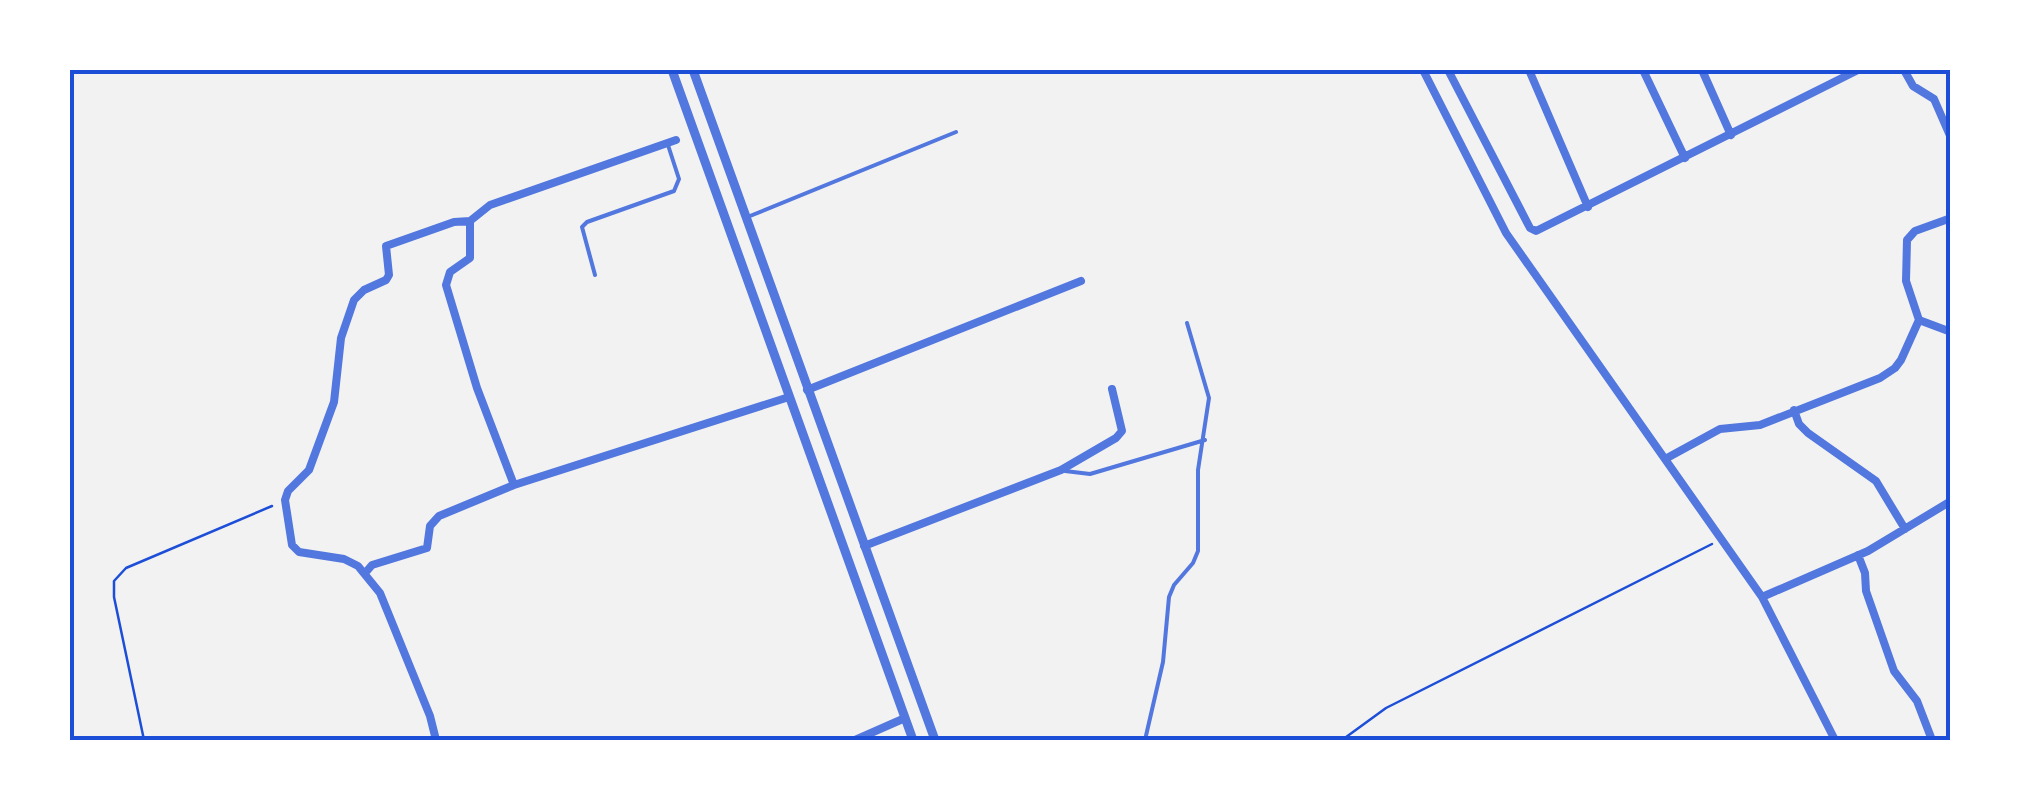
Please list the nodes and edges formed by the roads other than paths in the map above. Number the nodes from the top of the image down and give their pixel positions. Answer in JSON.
{"nodes":[{"id":1,"x":672,"y":70,"type":"edge"},
{"id":2,"x":692,"y":70,"type":"edge"},
{"id":3,"x":1423,"y":70,"type":"edge"},
{"id":4,"x":1448,"y":70,"type":"edge"},
{"id":5,"x":1529,"y":70,"type":"edge"},
{"id":6,"x":1643,"y":70,"type":"edge"},
{"id":7,"x":1702,"y":70,"type":"edge"},
{"id":8,"x":1858,"y":70,"type":"edge"},
{"id":9,"x":1904,"y":70,"type":"edge"},
{"id":10,"x":956,"y":132,"type":"dead end"},
{"id":11,"x":1731,"y":135,"type":"junction"},
{"id":12,"x":1951,"y":138,"type":"edge"},
{"id":13,"x":672,"y":141,"type":"joint"},
{"id":14,"x":1685,"y":158,"type":"junction"},
{"id":15,"x":1588,"y":207,"type":"junction"},
{"id":16,"x":746,"y":218,"type":"junction"},
{"id":17,"x":1951,"y":218,"type":"edge"},
{"id":18,"x":470,"y":221,"type":"junction"},
{"id":19,"x":594,"y":275,"type":"dead end"},
{"id":20,"x":1081,"y":281,"type":"dead end"},
{"id":21,"x":1919,"y":320,"type":"junction"},
{"id":22,"x":1187,"y":323,"type":"dead end"},
{"id":23,"x":1951,"y":332,"type":"edge"},
{"id":24,"x":1112,"y":389,"type":"dead end"},
{"id":25,"x":807,"y":390,"type":"junction"},
{"id":26,"x":789,"y":397,"type":"junction"},
{"id":27,"x":1794,"y":410,"type":"junction"},
{"id":28,"x":1204,"y":440,"type":"junction"},
{"id":29,"x":1667,"y":458,"type":"junction"},
{"id":30,"x":1061,"y":470,"type":"junction"},
{"id":31,"x":514,"y":485,"type":"junction"},
{"id":32,"x":1951,"y":502,"type":"edge"},
{"id":33,"x":1905,"y":529,"type":"junction"},
{"id":34,"x":864,"y":546,"type":"junction"},
{"id":35,"x":1858,"y":555,"type":"junction"},
{"id":36,"x":366,"y":572,"type":"junction"},
{"id":37,"x":1762,"y":597,"type":"junction"},
{"id":38,"x":905,"y":718,"type":"junction"},
{"id":39,"x":436,"y":740,"type":"edge"},
{"id":40,"x":855,"y":740,"type":"edge"},
{"id":41,"x":913,"y":740,"type":"edge"},
{"id":42,"x":935,"y":740,"type":"edge"},
{"id":43,"x":1145,"y":740,"type":"edge"},
{"id":44,"x":1835,"y":740,"type":"edge"},
{"id":45,"x":1932,"y":740,"type":"edge"}],
"edges":[{"from":1,"to":26,"type":"street"},
{"from":2,"to":16,"type":"street"},
{"from":3,"to":29,"type":"street"},
{"from":4,"to":15,"type":"street"},
{"from":5,"to":15,"type":"street"},
{"from":6,"to":14,"type":"street"},
{"from":7,"to":11,"type":"street"},
{"from":8,"to":11,"type":"street"},
{"from":9,"to":12,"type":"street"},
{"from":10,"to":16,"type":"lane"},
{"from":11,"to":14,"type":"street"},
{"from":13,"to":18,"type":"street"},
{"from":13,"to":19,"type":"lane"},
{"from":14,"to":15,"type":"street"},
{"from":16,"to":25,"type":"street"},
{"from":17,"to":21,"type":"street"},
{"from":18,"to":31,"type":"street"},
{"from":18,"to":36,"type":"street"},
{"from":20,"to":25,"type":"street"},
{"from":21,"to":23,"type":"street"},
{"from":21,"to":27,"type":"street"},
{"from":22,"to":28,"type":"lane"},
{"from":24,"to":30,"type":"street"},
{"from":25,"to":34,"type":"street"},
{"from":26,"to":31,"type":"street"},
{"from":26,"to":38,"type":"street"},
{"from":27,"to":29,"type":"street"},
{"from":27,"to":33,"type":"street"},
{"from":28,"to":30,"type":"lane"},
{"from":28,"to":43,"type":"lane"},
{"from":29,"to":37,"type":"street"},
{"from":30,"to":34,"type":"street"},
{"from":31,"to":36,"type":"street"},
{"from":32,"to":33,"type":"street"},
{"from":33,"to":35,"type":"street"},
{"from":34,"to":42,"type":"street"},
{"from":35,"to":37,"type":"street"},
{"from":35,"to":45,"type":"street"},
{"from":36,"to":39,"type":"street"},
{"from":37,"to":44,"type":"street"},
{"from":38,"to":40,"type":"street"},
{"from":38,"to":41,"type":"street"}]}
